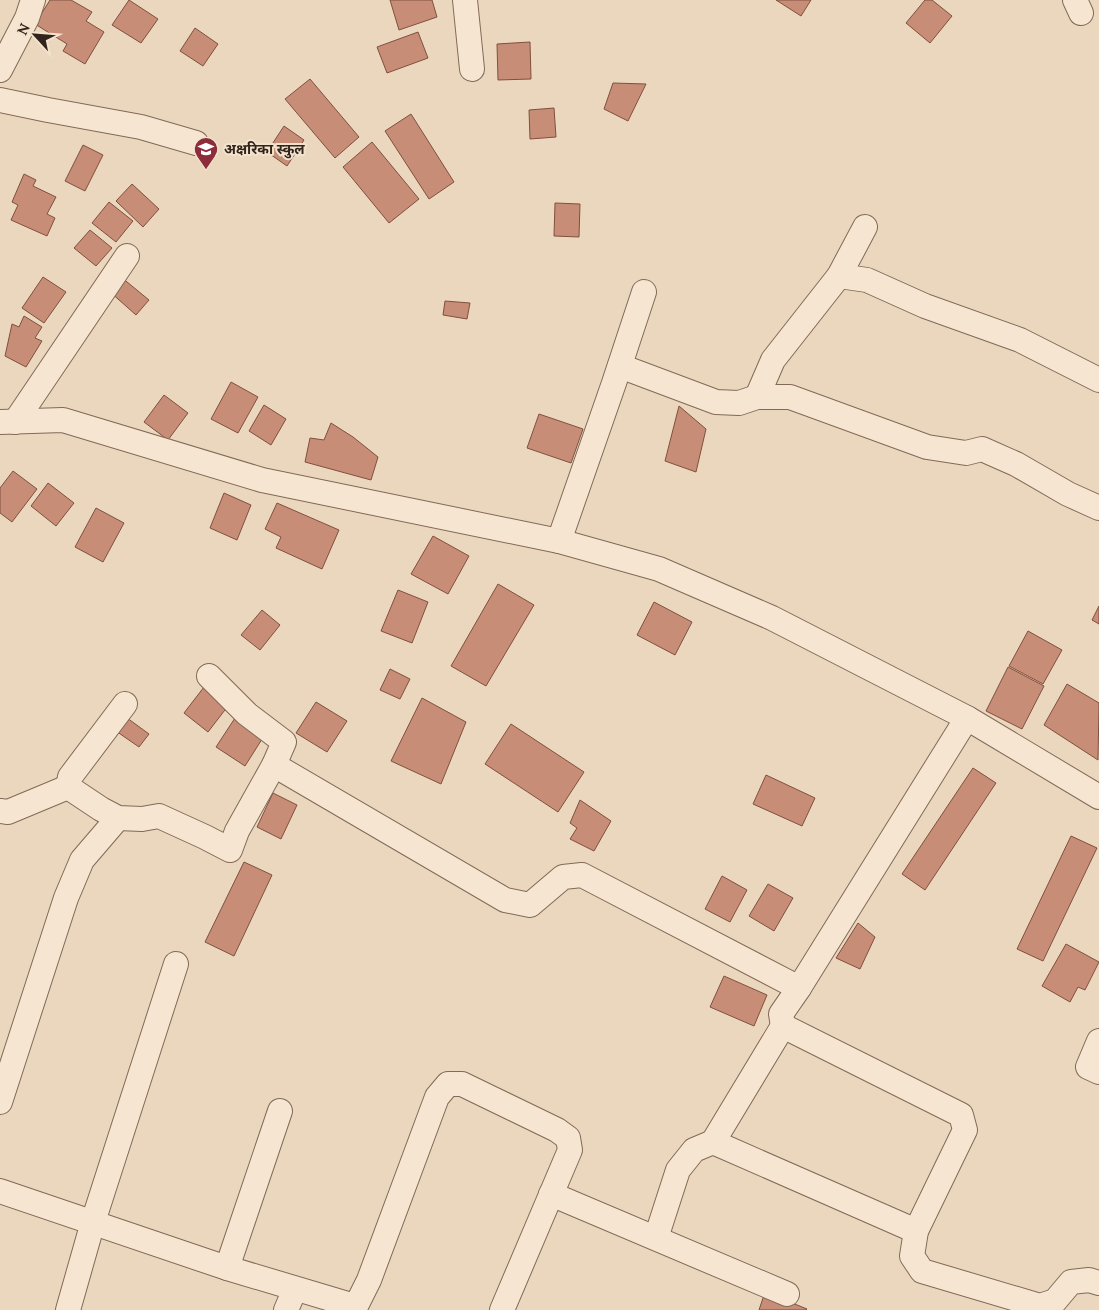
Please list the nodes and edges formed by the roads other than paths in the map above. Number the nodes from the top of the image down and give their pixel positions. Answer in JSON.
{"nodes":[{"id":1,"x":33,"y":0,"type":"edge"},
{"id":2,"x":465,"y":0,"type":"edge"},
{"id":3,"x":472,"y":69,"type":"dead end"},
{"id":4,"x":0,"y":70,"type":"edge"},
{"id":5,"x":0,"y":100,"type":"edge"},
{"id":6,"x":196,"y":142,"type":"dead end"},
{"id":7,"x":865,"y":227,"type":"dead end"},
{"id":8,"x":127,"y":256,"type":"dead end"},
{"id":9,"x":839,"y":276,"type":"junction"},
{"id":10,"x":644,"y":292,"type":"dead end"},
{"id":11,"x":620,"y":366,"type":"junction"},
{"id":12,"x":1099,"y":380,"type":"edge"},
{"id":13,"x":757,"y":397,"type":"junction"},
{"id":14,"x":7,"y":422,"type":"edge"},
{"id":15,"x":1099,"y":508,"type":"edge"},
{"id":16,"x":559,"y":541,"type":"junction"},
{"id":17,"x":209,"y":676,"type":"dead end"},
{"id":18,"x":125,"y":704,"type":"dead end"},
{"id":19,"x":967,"y":718,"type":"junction"},
{"id":20,"x":274,"y":765,"type":"junction"},
{"id":21,"x":68,"y":787,"type":"junction"},
{"id":22,"x":1099,"y":797,"type":"edge"},
{"id":23,"x":0,"y":811,"type":"edge"},
{"id":24,"x":118,"y":818,"type":"junction"},
{"id":25,"x":176,"y":964,"type":"dead end"},
{"id":26,"x":799,"y":988,"type":"junction"},
{"id":27,"x":783,"y":1026,"type":"junction"},
{"id":28,"x":1099,"y":1041,"type":"edge"},
{"id":29,"x":1099,"y":1072,"type":"edge"},
{"id":30,"x":0,"y":1102,"type":"edge"},
{"id":31,"x":280,"y":1111,"type":"dead end"},
{"id":32,"x":712,"y":1142,"type":"junction"},
{"id":33,"x":0,"y":1191,"type":"edge"},
{"id":34,"x":551,"y":1194,"type":"junction"},
{"id":35,"x":92,"y":1222,"type":"junction"},
{"id":36,"x":916,"y":1231,"type":"junction"},
{"id":37,"x":656,"y":1238,"type":"junction"},
{"id":38,"x":227,"y":1268,"type":"junction"},
{"id":39,"x":1099,"y":1283,"type":"edge"},
{"id":40,"x":787,"y":1294,"type":"dead end"},
{"id":41,"x":290,"y":1300,"type":"edge"},
{"id":42,"x":68,"y":1310,"type":"edge"},
{"id":43,"x":502,"y":1310,"type":"edge"}],
"edges":[{"from":1,"to":4,"type":"street"},
{"from":2,"to":3,"type":"street"},
{"from":5,"to":6,"type":"street"},
{"from":7,"to":9,"type":"street"},
{"from":8,"to":14,"type":"street"},
{"from":9,"to":12,"type":"street"},
{"from":9,"to":13,"type":"street"},
{"from":10,"to":11,"type":"street"},
{"from":11,"to":13,"type":"street"},
{"from":11,"to":16,"type":"street"},
{"from":13,"to":15,"type":"street"},
{"from":14,"to":16,"type":"street"},
{"from":16,"to":19,"type":"street"},
{"from":17,"to":20,"type":"street"},
{"from":18,"to":21,"type":"street"},
{"from":19,"to":22,"type":"street"},
{"from":19,"to":26,"type":"street"},
{"from":20,"to":24,"type":"street"},
{"from":20,"to":26,"type":"street"},
{"from":21,"to":23,"type":"street"},
{"from":21,"to":24,"type":"street"},
{"from":24,"to":30,"type":"street"},
{"from":25,"to":35,"type":"street"},
{"from":26,"to":27,"type":"street"},
{"from":27,"to":32,"type":"street"},
{"from":27,"to":36,"type":"street"},
{"from":28,"to":29,"type":"street"},
{"from":31,"to":38,"type":"street"},
{"from":32,"to":36,"type":"street"},
{"from":32,"to":37,"type":"street"},
{"from":33,"to":35,"type":"street"},
{"from":34,"to":37,"type":"street"},
{"from":34,"to":41,"type":"street"},
{"from":34,"to":43,"type":"street"},
{"from":35,"to":38,"type":"street"},
{"from":35,"to":42,"type":"street"},
{"from":36,"to":39,"type":"street"},
{"from":37,"to":40,"type":"street"},
{"from":38,"to":41,"type":"street"}]}
